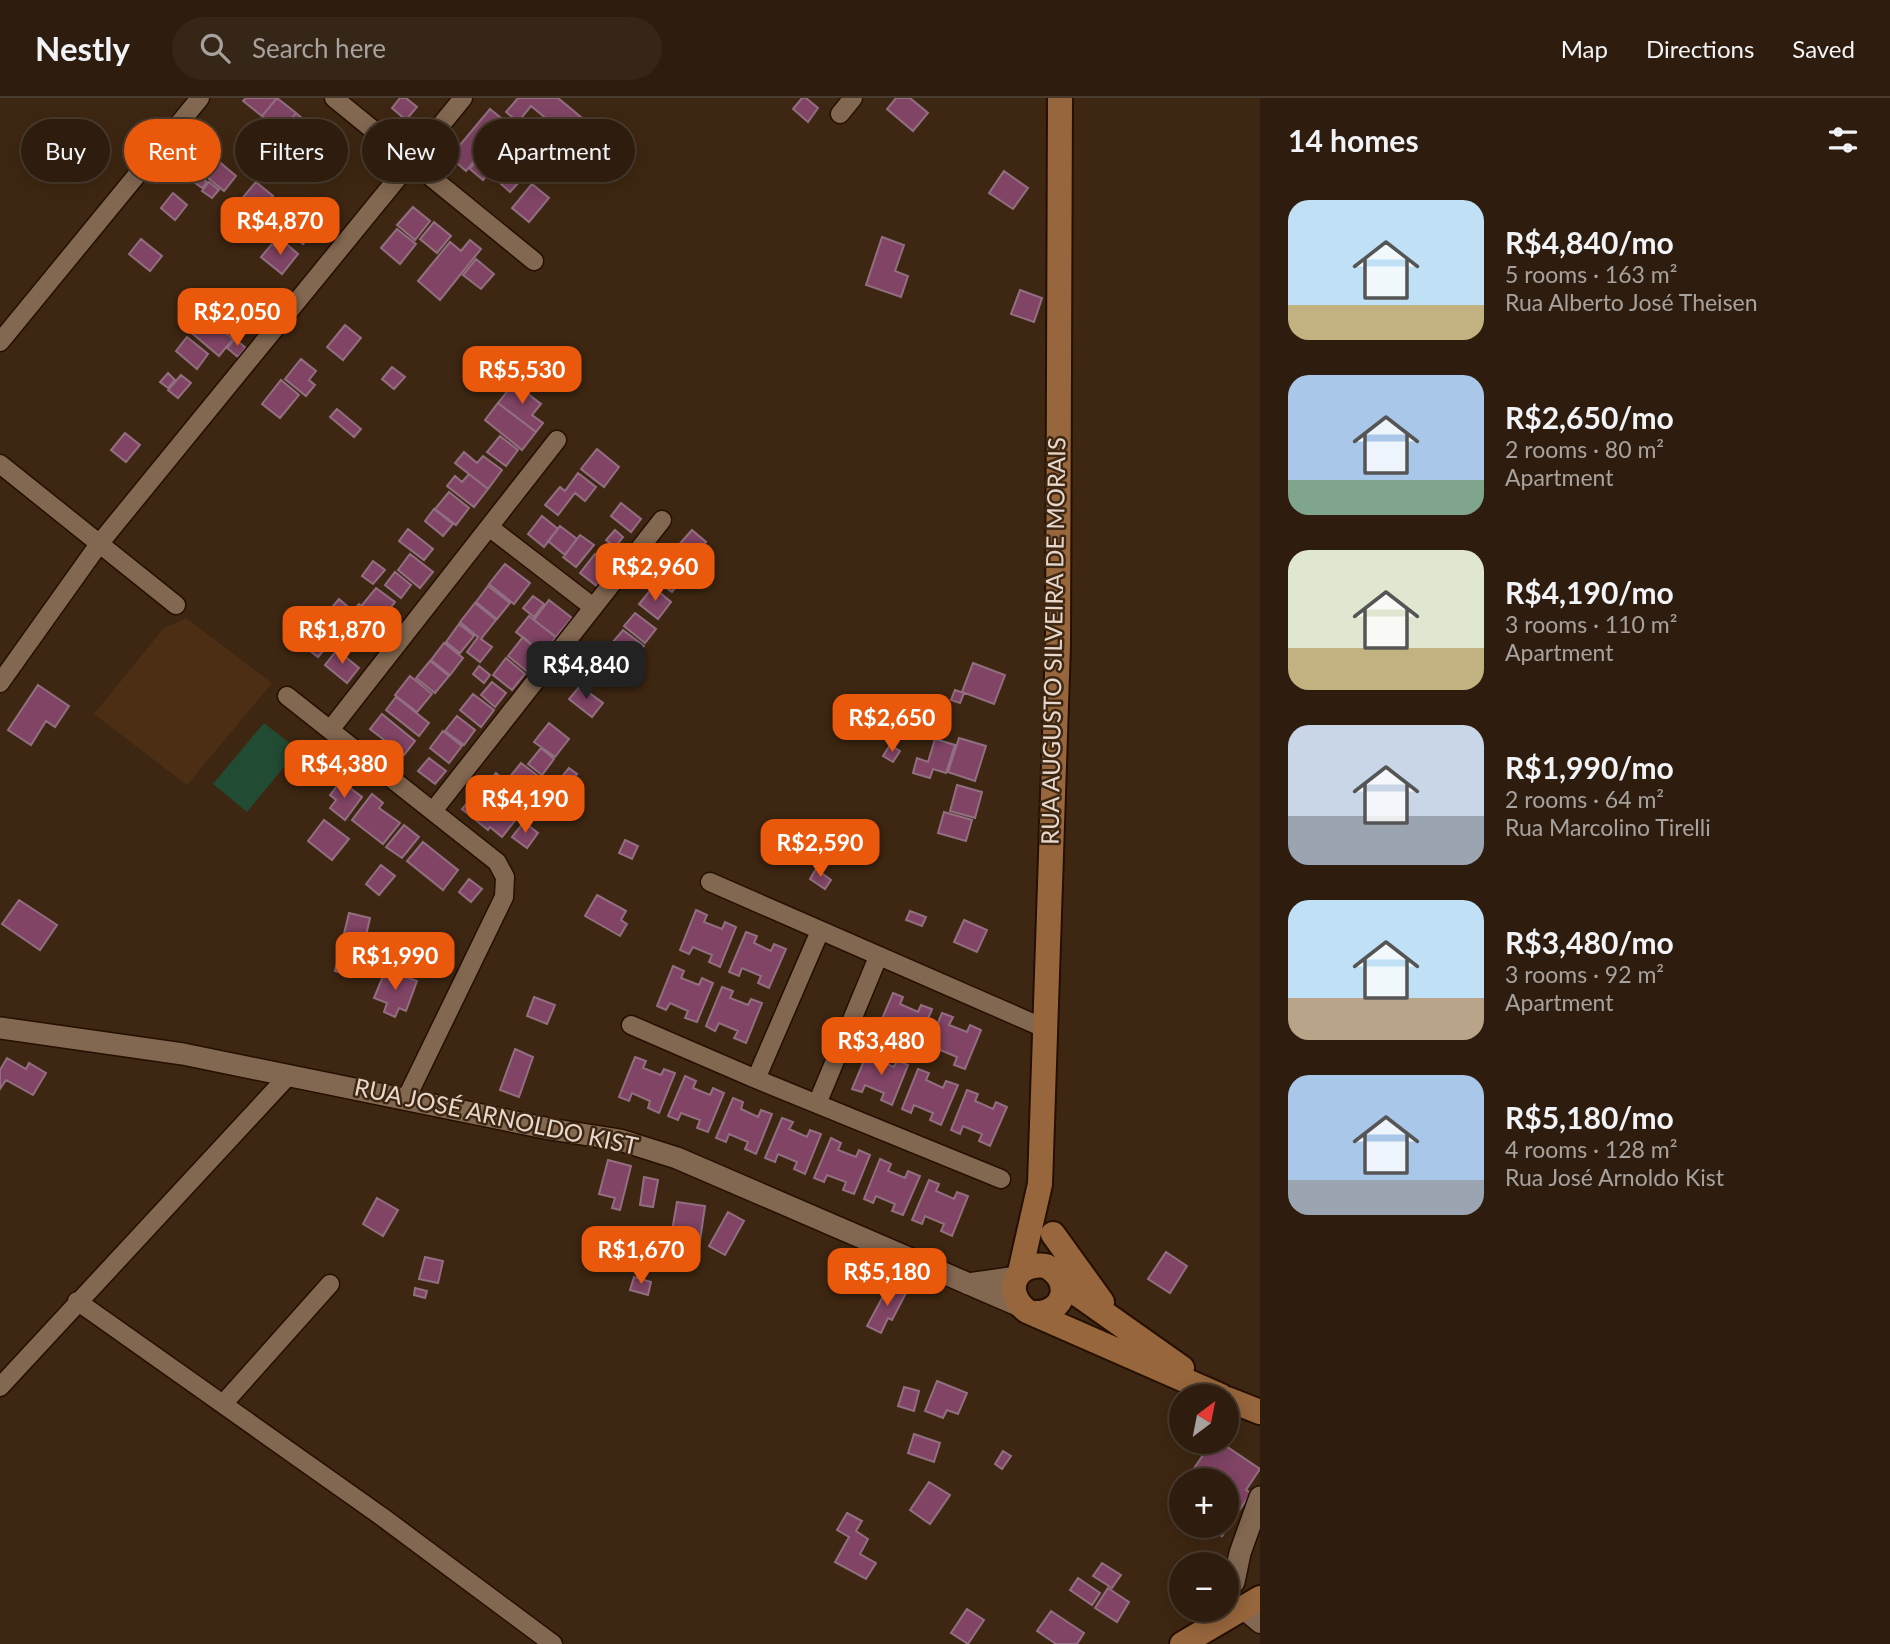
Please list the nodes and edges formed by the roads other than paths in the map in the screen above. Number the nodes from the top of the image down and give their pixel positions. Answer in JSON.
{"nodes":[{"id":1,"x":200,"y":98,"type":"edge"},
{"id":2,"x":334,"y":98,"type":"edge"},
{"id":3,"x":463,"y":98,"type":"edge"},
{"id":4,"x":853,"y":98,"type":"edge"},
{"id":5,"x":1060,"y":98,"type":"edge"},
{"id":6,"x":840,"y":114,"type":"dead end"},
{"id":7,"x":446,"y":119,"type":"edge"},
{"id":8,"x":362,"y":121,"type":"edge"},
{"id":9,"x":395,"y":182,"type":"edge"},
{"id":10,"x":436,"y":182,"type":"edge"},
{"id":11,"x":534,"y":261,"type":"dead end"},
{"id":12,"x":0,"y":342,"type":"edge"},
{"id":13,"x":557,"y":440,"type":"dead end"},
{"id":14,"x":0,"y":464,"type":"edge"},
{"id":15,"x":662,"y":520,"type":"dead end"},
{"id":16,"x":489,"y":527,"type":"junction"},
{"id":17,"x":99,"y":544,"type":"junction"},
{"id":18,"x":176,"y":605,"type":"dead end"},
{"id":19,"x":593,"y":607,"type":"junction"},
{"id":20,"x":0,"y":682,"type":"edge"},
{"id":21,"x":287,"y":696,"type":"dead end"},
{"id":22,"x":330,"y":730,"type":"junction"},
{"id":23,"x":433,"y":811,"type":"junction"},
{"id":24,"x":710,"y":882,"type":"dead end"},
{"id":25,"x":820,"y":931,"type":"junction"},
{"id":26,"x":878,"y":957,"type":"junction"},
{"id":27,"x":631,"y":1025,"type":"dead end"},
{"id":28,"x":0,"y":1028,"type":"edge"},
{"id":29,"x":1044,"y":1028,"type":"junction"},
{"id":30,"x":289,"y":1075,"type":"junction"},
{"id":31,"x":756,"y":1079,"type":"junction"},
{"id":32,"x":406,"y":1098,"type":"junction"},
{"id":33,"x":817,"y":1104,"type":"junction"},
{"id":34,"x":1002,"y":1179,"type":"dead end"},
{"id":35,"x":1040,"y":1184,"type":"junction"},
{"id":36,"x":1053,"y":1234,"type":"junction"},
{"id":37,"x":1018,"y":1274,"type":"junction"},
{"id":38,"x":1061,"y":1280,"type":"junction"},
{"id":39,"x":330,"y":1284,"type":"dead end"},
{"id":40,"x":968,"y":1284,"type":"junction"},
{"id":41,"x":77,"y":1301,"type":"junction"},
{"id":42,"x":1027,"y":1310,"type":"junction"},
{"id":43,"x":1121,"y":1324,"type":"junction"},
{"id":44,"x":1194,"y":1384,"type":"edge"},
{"id":45,"x":1205,"y":1384,"type":"edge"},
{"id":46,"x":0,"y":1387,"type":"edge"},
{"id":47,"x":1239,"y":1403,"type":"edge"},
{"id":48,"x":223,"y":1404,"type":"junction"},
{"id":49,"x":1260,"y":1412,"type":"edge"},
{"id":50,"x":1260,"y":1497,"type":"edge"},
{"id":51,"x":1239,"y":1557,"type":"edge"},
{"id":52,"x":1250,"y":1603,"type":"edge"},
{"id":53,"x":1260,"y":1624,"type":"edge"},
{"id":54,"x":553,"y":1644,"type":"edge"},
{"id":55,"x":1182,"y":1644,"type":"edge"}],
"edges":[{"from":1,"to":12,"type":"street"},
{"from":2,"to":8,"type":"street"},
{"from":3,"to":7,"type":"street"},
{"from":4,"to":6,"type":"street"},
{"from":5,"to":29,"type":"main road","name":"RUA AUGUSTO SILVEIRA DE MORAIS"},
{"from":9,"to":17,"type":"street"},
{"from":10,"to":11,"type":"street"},
{"from":13,"to":16,"type":"street"},
{"from":14,"to":17,"type":"street"},
{"from":15,"to":19,"type":"street"},
{"from":16,"to":19,"type":"street"},
{"from":16,"to":22,"type":"street"},
{"from":17,"to":18,"type":"street"},
{"from":17,"to":20,"type":"street"},
{"from":19,"to":23,"type":"street"},
{"from":21,"to":22,"type":"street"},
{"from":22,"to":23,"type":"street"},
{"from":23,"to":32,"type":"street"},
{"from":24,"to":25,"type":"street"},
{"from":25,"to":26,"type":"street"},
{"from":25,"to":31,"type":"street"},
{"from":26,"to":29,"type":"street"},
{"from":26,"to":33,"type":"street"},
{"from":27,"to":31,"type":"street"},
{"from":28,"to":30,"type":"street","name":"RUA JOSÉ ARNOLDO KIST"},
{"from":29,"to":35,"type":"main road","name":"RUA AUGUSTO SILVEIRA DE MORAIS"},
{"from":30,"to":32,"type":"street","name":"RUA JOSÉ ARNOLDO KIST"},
{"from":30,"to":41,"type":"street"},
{"from":31,"to":33,"type":"street"},
{"from":32,"to":40,"type":"street","name":"RUA JOSÉ ARNOLDO KIST"},
{"from":33,"to":34,"type":"street"},
{"from":35,"to":36,"type":"main road","name":"RUA AUGUSTO SILVEIRA DE MORAIS"},
{"from":35,"to":37,"type":"main road","name":"RUA AUGUSTO SILVEIRA DE MORAIS"},
{"from":36,"to":38,"type":"main road","name":"RUA AUGUSTO SILVEIRA DE MORAIS"},
{"from":36,"to":43,"type":"main road","name":"RUA AUGUSTO SILVEIRA DE MORAIS"},
{"from":37,"to":38,"type":"main road","name":"RUA JOSÉ ARNOLDO KIST"},
{"from":37,"to":40,"type":"street","name":"RUA JOSÉ ARNOLDO KIST"},
{"from":37,"to":42,"type":"main road"},
{"from":38,"to":42,"type":"main road"},
{"from":38,"to":43,"type":"main road","name":"RUA JOSÉ ARNOLDO KIST"},
{"from":39,"to":48,"type":"street"},
{"from":40,"to":42,"type":"street","name":"RUA JOSÉ ARNOLDO KIST"},
{"from":41,"to":46,"type":"street"},
{"from":41,"to":48,"type":"street"},
{"from":42,"to":44,"type":"main road","name":"RUA JOSÉ ARNOLDO KIST"},
{"from":43,"to":45,"type":"main road","name":"RUA JOSÉ ARNOLDO KIST"},
{"from":47,"to":49,"type":"main road","name":"RUA JOSÉ ARNOLDO KIST"},
{"from":48,"to":54,"type":"street"},
{"from":50,"to":51,"type":"street"},
{"from":52,"to":53,"type":"street"},
{"from":52,"to":55,"type":"main road"}]}
